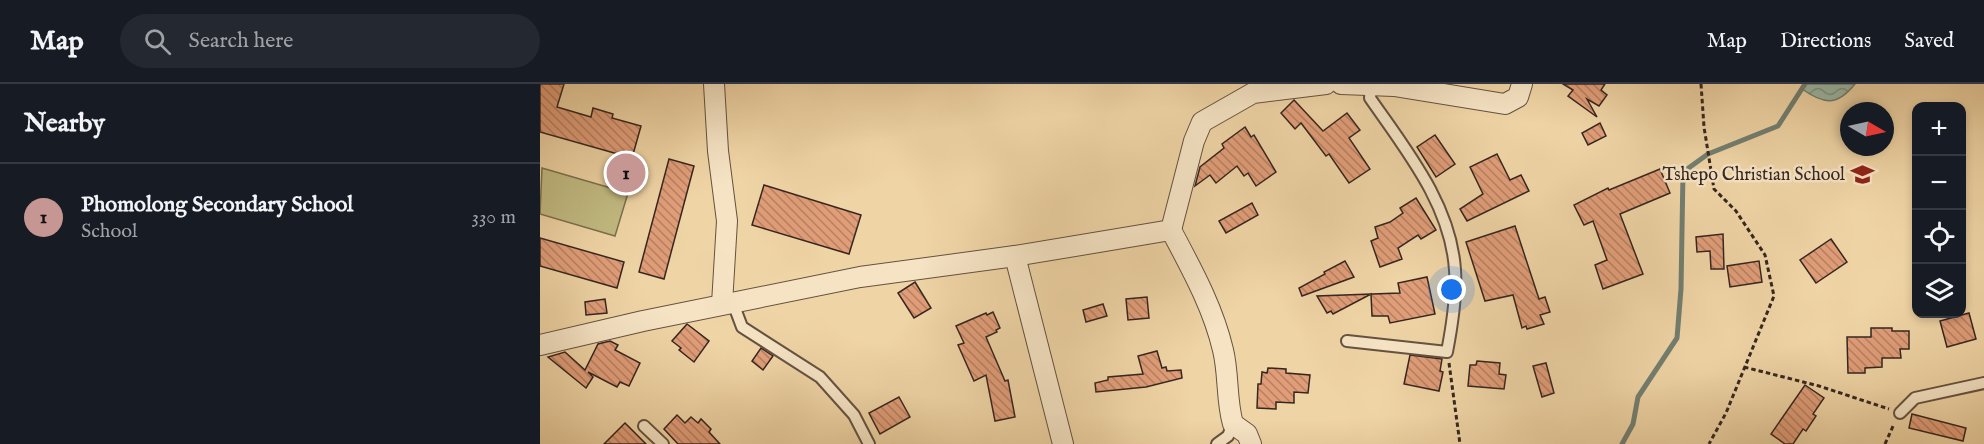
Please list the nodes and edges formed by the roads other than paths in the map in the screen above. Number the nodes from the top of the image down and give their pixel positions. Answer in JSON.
{"nodes":[{"id":1,"x":714,"y":84,"type":"edge"},
{"id":2,"x":1326,"y":84,"type":"edge"},
{"id":3,"x":1341,"y":84,"type":"edge"},
{"id":4,"x":1522,"y":84,"type":"edge"},
{"id":5,"x":1371,"y":85,"type":"edge"},
{"id":6,"x":1171,"y":230,"type":"junction"},
{"id":7,"x":1015,"y":256,"type":"junction"},
{"id":8,"x":728,"y":303,"type":"junction"},
{"id":9,"x":1347,"y":341,"type":"dead end"},
{"id":10,"x":540,"y":345,"type":"edge"},
{"id":11,"x":1984,"y":383,"type":"edge"},
{"id":12,"x":1900,"y":413,"type":"road end"},
{"id":13,"x":1233,"y":424,"type":"junction"},
{"id":14,"x":644,"y":426,"type":"dead end"},
{"id":15,"x":663,"y":444,"type":"edge"},
{"id":16,"x":869,"y":444,"type":"edge"},
{"id":17,"x":1063,"y":444,"type":"edge"},
{"id":18,"x":1217,"y":444,"type":"edge"},
{"id":19,"x":1251,"y":444,"type":"edge"}],
"edges":[{"from":1,"to":8,"type":"street"},
{"from":2,"to":6,"type":"street"},
{"from":3,"to":5,"type":"street"},
{"from":4,"to":5,"type":"street"},
{"from":5,"to":9,"type":"lane"},
{"from":6,"to":7,"type":"street"},
{"from":6,"to":13,"type":"street"},
{"from":7,"to":8,"type":"street"},
{"from":7,"to":17,"type":"street"},
{"from":8,"to":10,"type":"street"},
{"from":8,"to":16,"type":"lane"},
{"from":11,"to":12,"type":"lane"},
{"from":13,"to":18,"type":"lane"},
{"from":13,"to":19,"type":"street"},
{"from":14,"to":15,"type":"lane"}]}
